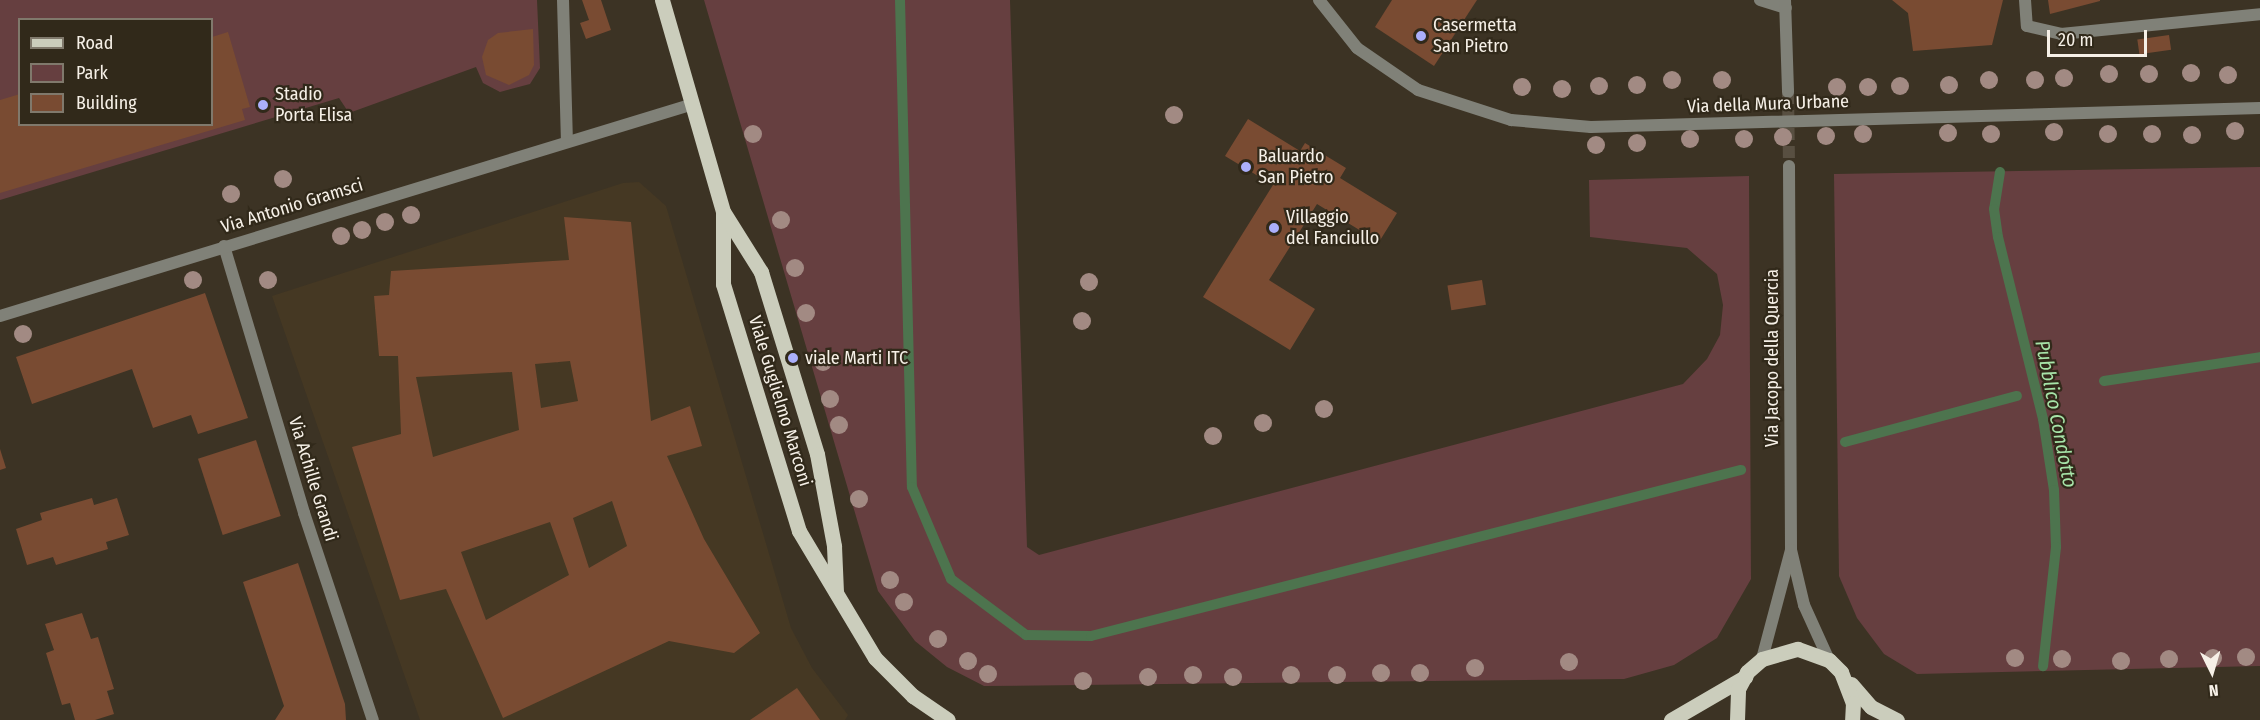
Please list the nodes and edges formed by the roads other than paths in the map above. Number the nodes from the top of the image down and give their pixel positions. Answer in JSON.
{"nodes":[{"id":1,"x":563,"y":0,"type":"edge"},
{"id":2,"x":662,"y":0,"type":"edge"},
{"id":3,"x":1319,"y":0,"type":"edge"},
{"id":4,"x":1760,"y":0,"type":"edge"},
{"id":5,"x":2025,"y":0,"type":"edge"},
{"id":6,"x":1788,"y":3,"type":"edge"},
{"id":7,"x":2260,"y":14,"type":"edge"},
{"id":8,"x":1788,"y":92,"type":"tunnel mouth"},
{"id":9,"x":693,"y":105,"type":"junction"},
{"id":10,"x":2260,"y":108,"type":"edge"},
{"id":11,"x":567,"y":140,"type":"junction"},
{"id":12,"x":1789,"y":166,"type":"tunnel mouth"},
{"id":13,"x":723,"y":212,"type":"junction"},
{"id":14,"x":224,"y":246,"type":"junction"},
{"id":15,"x":0,"y":316,"type":"edge"},
{"id":16,"x":1791,"y":550,"type":"junction"},
{"id":17,"x":836,"y":592,"type":"junction"},
{"id":18,"x":1762,"y":659,"type":"junction"},
{"id":19,"x":1829,"y":660,"type":"junction"},
{"id":20,"x":1844,"y":676,"type":"junction"},
{"id":21,"x":1745,"y":677,"type":"junction"},
{"id":22,"x":373,"y":720,"type":"edge"},
{"id":23,"x":948,"y":720,"type":"edge"},
{"id":24,"x":1671,"y":720,"type":"edge"},
{"id":25,"x":1737,"y":720,"type":"edge"},
{"id":26,"x":1852,"y":720,"type":"edge"},
{"id":27,"x":1897,"y":720,"type":"edge"}],
"edges":[{"from":1,"to":11,"type":"street"},
{"from":2,"to":9,"type":"main road","name":"Viale Guglielmo Marconi"},
{"from":3,"to":10,"type":"street","name":"Via della Mura Urbane"},
{"from":4,"to":6,"type":"street"},
{"from":5,"to":7,"type":"street"},
{"from":6,"to":8,"type":"street"},
{"from":9,"to":11,"type":"street","name":"Via Antonio Gramsci"},
{"from":9,"to":13,"type":"main road","name":"Viale Guglielmo Marconi"},
{"from":11,"to":14,"type":"street","name":"Via Antonio Gramsci"},
{"from":12,"to":16,"type":"street","name":"Via Jacopo della Quercia"},
{"from":13,"to":17,"type":"main road","name":"Viale Guglielmo Marconi"},
{"from":13,"to":17,"type":"main road","name":"Viale Guglielmo Marconi"},
{"from":14,"to":15,"type":"street","name":"Via Antonio Gramsci"},
{"from":14,"to":22,"type":"street","name":"Via Achille Grandi"},
{"from":16,"to":18,"type":"street","name":"Via Jacopo della Quercia"},
{"from":16,"to":19,"type":"street","name":"Via Jacopo della Quercia"},
{"from":17,"to":23,"type":"main road","name":"Viale Guglielmo Marconi"},
{"from":18,"to":19,"type":"main road"},
{"from":18,"to":21,"type":"main road"},
{"from":19,"to":20,"type":"main road"},
{"from":20,"to":26,"type":"main road"},
{"from":20,"to":27,"type":"main road"},
{"from":21,"to":24,"type":"main road"},
{"from":21,"to":25,"type":"main road"}]}
